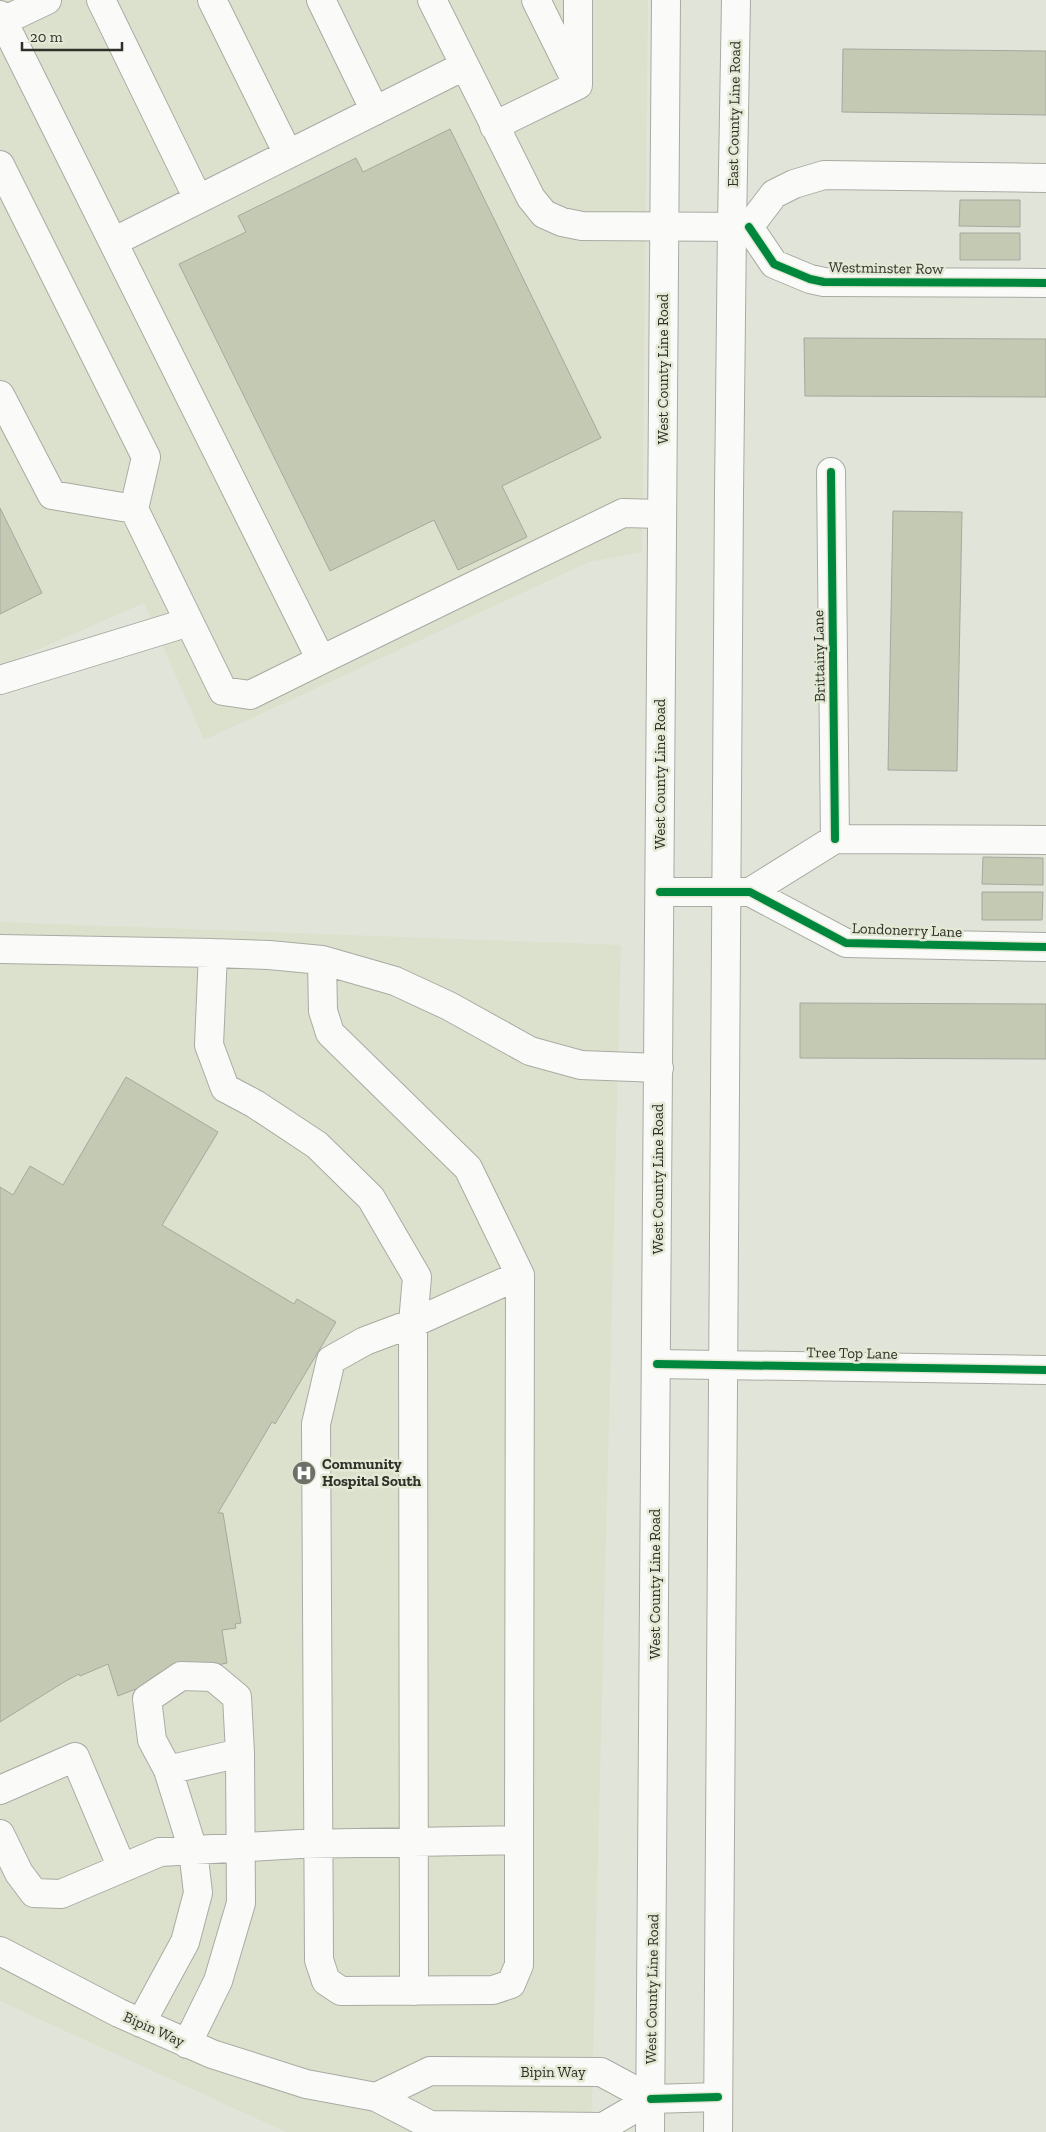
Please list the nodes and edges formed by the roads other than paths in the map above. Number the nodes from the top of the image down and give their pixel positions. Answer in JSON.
{"nodes":[{"id":1,"x":47,"y":0,"type":"edge"},
{"id":2,"x":101,"y":0,"type":"edge"},
{"id":3,"x":212,"y":0,"type":"edge"},
{"id":4,"x":321,"y":0,"type":"edge"},
{"id":5,"x":432,"y":0,"type":"edge"},
{"id":6,"x":536,"y":0,"type":"edge"},
{"id":7,"x":578,"y":0,"type":"edge"},
{"id":8,"x":666,"y":0,"type":"edge"},
{"id":9,"x":736,"y":0,"type":"edge"},
{"id":10,"x":2,"y":18,"type":"edge"},
{"id":11,"x":464,"y":66,"type":"junction"},
{"id":12,"x":578,"y":85,"type":"junction"},
{"id":13,"x":375,"y":111,"type":"junction"},
{"id":14,"x":494,"y":126,"type":"junction"},
{"id":15,"x":288,"y":154,"type":"junction"},
{"id":16,"x":0,"y":165,"type":"edge"},
{"id":17,"x":1046,"y":178,"type":"edge"},
{"id":18,"x":198,"y":199,"type":"junction"},
{"id":19,"x":664,"y":226,"type":"junction"},
{"id":20,"x":740,"y":227,"type":"junction"},
{"id":21,"x":113,"y":242,"type":"junction"},
{"id":22,"x":1046,"y":283,"type":"edge"},
{"id":23,"x":0,"y":395,"type":"edge"},
{"id":24,"x":831,"y":472,"type":"dead end"},
{"id":25,"x":134,"y":509,"type":"junction"},
{"id":26,"x":662,"y":514,"type":"junction"},
{"id":27,"x":189,"y":622,"type":"junction"},
{"id":28,"x":321,"y":660,"type":"junction"},
{"id":29,"x":0,"y":680,"type":"edge"},
{"id":30,"x":835,"y":840,"type":"junction"},
{"id":31,"x":1046,"y":840,"type":"edge"},
{"id":32,"x":660,"y":892,"type":"junction"},
{"id":33,"x":739,"y":892,"type":"junction"},
{"id":34,"x":1046,"y":947,"type":"edge"},
{"id":35,"x":0,"y":950,"type":"edge"},
{"id":36,"x":213,"y":953,"type":"junction"},
{"id":37,"x":322,"y":960,"type":"junction"},
{"id":38,"x":659,"y":1068,"type":"junction"},
{"id":39,"x":520,"y":1275,"type":"junction"},
{"id":40,"x":413,"y":1323,"type":"junction"},
{"id":41,"x":657,"y":1364,"type":"junction"},
{"id":42,"x":724,"y":1365,"type":"junction"},
{"id":43,"x":1046,"y":1370,"type":"edge"},
{"id":44,"x":240,"y":1753,"type":"junction"},
{"id":45,"x":168,"y":1770,"type":"junction"},
{"id":46,"x":0,"y":1790,"type":"edge"},
{"id":47,"x":0,"y":1834,"type":"edge"},
{"id":48,"x":519,"y":1840,"type":"junction"},
{"id":49,"x":414,"y":1842,"type":"junction"},
{"id":50,"x":319,"y":1843,"type":"junction"},
{"id":51,"x":241,"y":1847,"type":"junction"},
{"id":52,"x":193,"y":1850,"type":"junction"},
{"id":53,"x":122,"y":1868,"type":"junction"},
{"id":54,"x":0,"y":1951,"type":"edge"},
{"id":55,"x":414,"y":1990,"type":"junction"},
{"id":56,"x":141,"y":2023,"type":"junction"},
{"id":57,"x":188,"y":2044,"type":"junction"},
{"id":58,"x":718,"y":2097,"type":"junction"},
{"id":59,"x":376,"y":2098,"type":"junction"},
{"id":60,"x":651,"y":2099,"type":"junction"},
{"id":61,"x":650,"y":2132,"type":"edge"},
{"id":62,"x":718,"y":2132,"type":"edge"}],
"edges":[{"from":1,"to":10,"type":"main road"},
{"from":2,"to":18,"type":"main road"},
{"from":3,"to":15,"type":"main road"},
{"from":4,"to":13,"type":"main road"},
{"from":5,"to":11,"type":"main road"},
{"from":6,"to":12,"type":"main road"},
{"from":7,"to":12,"type":"main road"},
{"from":8,"to":19,"type":"main road"},
{"from":9,"to":20,"type":"main road","name":"East County Line Road"},
{"from":10,"to":21,"type":"main road"},
{"from":11,"to":13,"type":"main road"},
{"from":11,"to":14,"type":"main road"},
{"from":12,"to":14,"type":"main road"},
{"from":13,"to":15,"type":"main road"},
{"from":14,"to":19,"type":"main road"},
{"from":15,"to":18,"type":"main road"},
{"from":16,"to":25,"type":"main road"},
{"from":17,"to":20,"type":"main road"},
{"from":18,"to":21,"type":"main road"},
{"from":19,"to":20,"type":"main road"},
{"from":19,"to":26,"type":"main road","name":"West County Line Road"},
{"from":20,"to":22,"type":"main road","name":"Westminster Row"},
{"from":20,"to":33,"type":"main road"},
{"from":21,"to":28,"type":"main road"},
{"from":23,"to":25,"type":"main road"},
{"from":24,"to":30,"type":"main road","name":"Brittainy Lane"},
{"from":25,"to":27,"type":"main road"},
{"from":26,"to":28,"type":"main road"},
{"from":26,"to":32,"type":"main road","name":"West County Line Road"},
{"from":27,"to":28,"type":"main road"},
{"from":27,"to":29,"type":"main road"},
{"from":30,"to":31,"type":"main road"},
{"from":30,"to":33,"type":"main road"},
{"from":32,"to":33,"type":"main road","name":"Londonerry Lane"},
{"from":32,"to":38,"type":"main road","name":"West County Line Road"},
{"from":33,"to":34,"type":"main road","name":"Londonerry Lane"},
{"from":33,"to":42,"type":"main road"},
{"from":35,"to":36,"type":"main road"},
{"from":36,"to":37,"type":"main road"},
{"from":36,"to":40,"type":"main road"},
{"from":37,"to":38,"type":"main road"},
{"from":37,"to":39,"type":"main road"},
{"from":38,"to":41,"type":"main road","name":"West County Line Road"},
{"from":39,"to":40,"type":"main road"},
{"from":39,"to":48,"type":"main road"},
{"from":40,"to":49,"type":"main road"},
{"from":40,"to":50,"type":"main road"},
{"from":41,"to":42,"type":"main road","name":"Tree Top Lane"},
{"from":41,"to":60,"type":"main road","name":"West County Line Road"},
{"from":42,"to":43,"type":"main road","name":"Tree Top Lane"},
{"from":42,"to":58,"type":"main road"},
{"from":44,"to":45,"type":"main road"},
{"from":44,"to":45,"type":"main road"},
{"from":44,"to":51,"type":"main road"},
{"from":45,"to":52,"type":"main road"},
{"from":46,"to":53,"type":"main road"},
{"from":47,"to":53,"type":"main road"},
{"from":48,"to":49,"type":"main road"},
{"from":48,"to":55,"type":"main road"},
{"from":49,"to":50,"type":"main road"},
{"from":49,"to":55,"type":"main road"},
{"from":50,"to":51,"type":"main road"},
{"from":50,"to":55,"type":"main road"},
{"from":51,"to":52,"type":"main road"},
{"from":51,"to":57,"type":"main road"},
{"from":52,"to":53,"type":"main road"},
{"from":52,"to":56,"type":"main road"},
{"from":54,"to":56,"type":"main road","name":"Bipin Way"},
{"from":56,"to":57,"type":"main road","name":"Bipin Way"},
{"from":57,"to":59,"type":"main road","name":"Bipin Way"},
{"from":58,"to":60,"type":"main road"},
{"from":58,"to":62,"type":"main road"},
{"from":59,"to":60,"type":"main road","name":"Bipin Way"},
{"from":59,"to":60,"type":"main road","name":"Bipin Way"},
{"from":60,"to":61,"type":"main road","name":"West County Line Road"}]}
